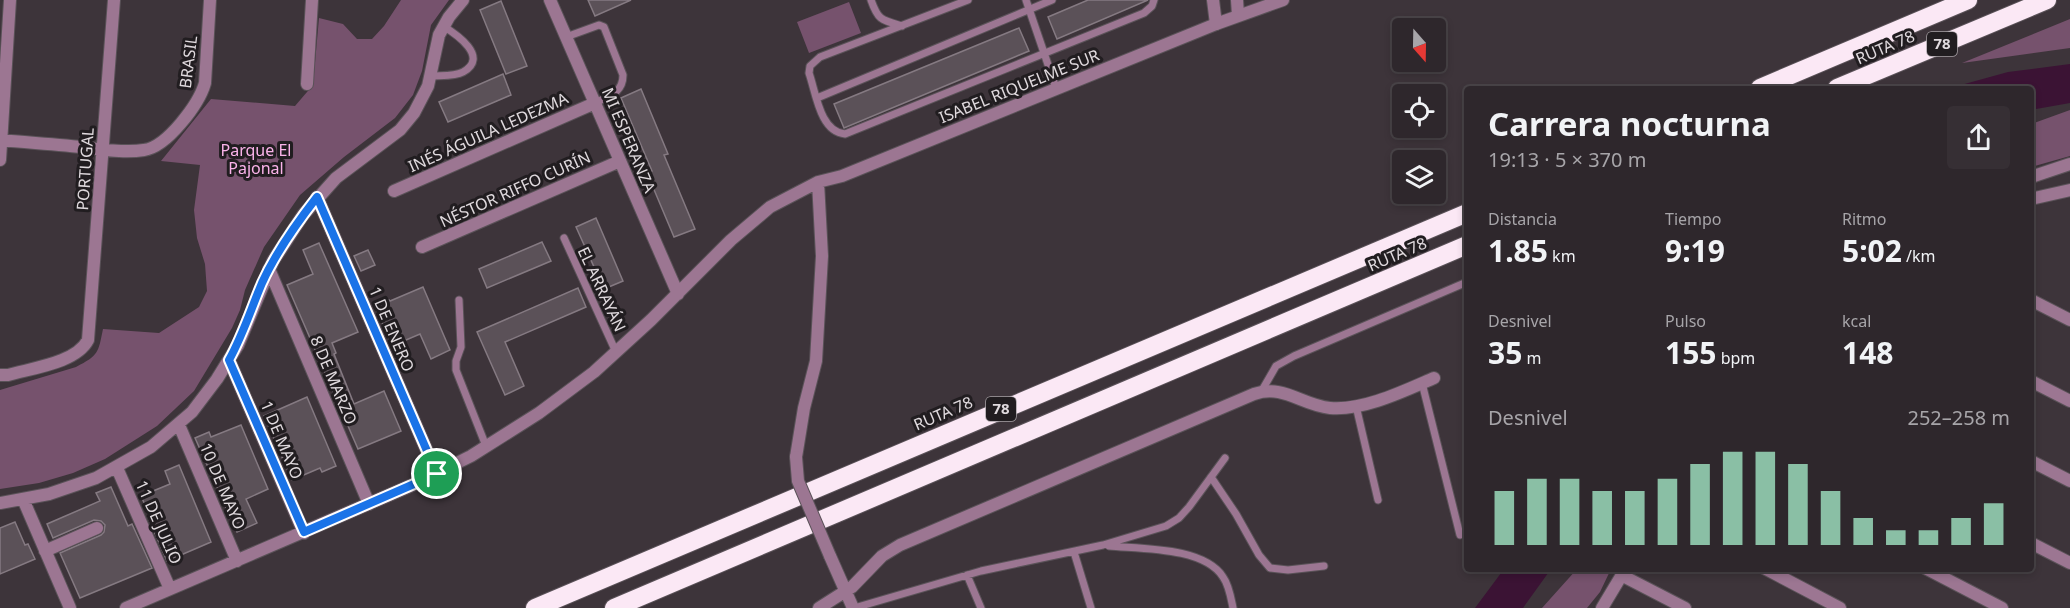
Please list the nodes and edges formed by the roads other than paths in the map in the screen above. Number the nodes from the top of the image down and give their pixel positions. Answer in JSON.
{"nodes":[{"id":1,"x":10,"y":0,"type":"edge"},
{"id":2,"x":114,"y":0,"type":"edge"},
{"id":3,"x":210,"y":0,"type":"edge"},
{"id":4,"x":312,"y":0,"type":"edge"},
{"id":5,"x":463,"y":0,"type":"edge"},
{"id":6,"x":550,"y":0,"type":"edge"},
{"id":7,"x":871,"y":0,"type":"edge"},
{"id":8,"x":968,"y":0,"type":"edge"},
{"id":9,"x":1026,"y":0,"type":"edge"},
{"id":10,"x":1052,"y":0,"type":"edge"},
{"id":11,"x":1154,"y":0,"type":"edge"},
{"id":12,"x":1214,"y":0,"type":"edge"},
{"id":13,"x":1237,"y":0,"type":"edge"},
{"id":14,"x":1283,"y":0,"type":"edge"},
{"id":15,"x":1968,"y":0,"type":"edge"},
{"id":16,"x":2047,"y":0,"type":"edge"},
{"id":17,"x":958,"y":2,"type":"edge"},
{"id":18,"x":1267,"y":3,"type":"edge"},
{"id":19,"x":1029,"y":10,"type":"junction"},
{"id":20,"x":1238,"y":15,"type":"junction"},
{"id":21,"x":1216,"y":24,"type":"junction"},
{"id":22,"x":443,"y":26,"type":"junction"},
{"id":23,"x":902,"y":26,"type":"junction"},
{"id":24,"x":566,"y":37,"type":"junction"},
{"id":25,"x":1044,"y":55,"type":"junction"},
{"id":26,"x":430,"y":76,"type":"junction"},
{"id":27,"x":307,"y":84,"type":"dead end"},
{"id":28,"x":1765,"y":86,"type":"edge"},
{"id":29,"x":1842,"y":86,"type":"edge"},
{"id":30,"x":1056,"y":88,"type":"junction"},
{"id":31,"x":817,"y":98,"type":"junction"},
{"id":32,"x":595,"y":103,"type":"junction"},
{"id":33,"x":1,"y":141,"type":"edge"},
{"id":34,"x":103,"y":150,"type":"junction"},
{"id":35,"x":0,"y":160,"type":"edge"},
{"id":36,"x":620,"y":161,"type":"junction"},
{"id":37,"x":2070,"y":164,"type":"edge"},
{"id":38,"x":2034,"y":176,"type":"edge"},
{"id":39,"x":818,"y":182,"type":"junction"},
{"id":40,"x":2070,"y":190,"type":"edge"},
{"id":41,"x":394,"y":191,"type":"dead end"},
{"id":42,"x":317,"y":197,"type":"junction"},
{"id":43,"x":2034,"y":199,"type":"edge"},
{"id":44,"x":1464,"y":214,"type":"edge"},
{"id":45,"x":564,"y":238,"type":"dead end"},
{"id":46,"x":1464,"y":246,"type":"edge"},
{"id":47,"x":422,"y":248,"type":"dead end"},
{"id":48,"x":269,"y":269,"type":"junction"},
{"id":49,"x":1464,"y":283,"type":"edge"},
{"id":50,"x":678,"y":294,"type":"junction"},
{"id":51,"x":459,"y":300,"type":"dead end"},
{"id":52,"x":2034,"y":302,"type":"edge"},
{"id":53,"x":2070,"y":320,"type":"edge"},
{"id":54,"x":616,"y":352,"type":"junction"},
{"id":55,"x":229,"y":360,"type":"junction"},
{"id":56,"x":0,"y":375,"type":"edge"},
{"id":57,"x":1434,"y":378,"type":"dead end"},
{"id":58,"x":1422,"y":383,"type":"junction"},
{"id":59,"x":2034,"y":383,"type":"edge"},
{"id":60,"x":1261,"y":392,"type":"junction"},
{"id":61,"x":2070,"y":401,"type":"edge"},
{"id":62,"x":1356,"y":406,"type":"junction"},
{"id":63,"x":179,"y":424,"type":"junction"},
{"id":64,"x":486,"y":446,"type":"junction"},
{"id":65,"x":1225,"y":458,"type":"dead end"},
{"id":66,"x":2034,"y":463,"type":"edge"},
{"id":67,"x":117,"y":468,"type":"junction"},
{"id":68,"x":437,"y":474,"type":"junction"},
{"id":69,"x":1211,"y":477,"type":"junction"},
{"id":70,"x":2070,"y":481,"type":"edge"},
{"id":71,"x":23,"y":499,"type":"junction"},
{"id":72,"x":1378,"y":500,"type":"dead end"},
{"id":73,"x":0,"y":504,"type":"edge"},
{"id":74,"x":369,"y":504,"type":"junction"},
{"id":75,"x":97,"y":528,"type":"dead end"},
{"id":76,"x":304,"y":532,"type":"junction"},
{"id":77,"x":1460,"y":535,"type":"dead end"},
{"id":78,"x":1103,"y":545,"type":"junction"},
{"id":79,"x":2034,"y":545,"type":"edge"},
{"id":80,"x":45,"y":551,"type":"junction"},
{"id":81,"x":1074,"y":552,"type":"junction"},
{"id":82,"x":237,"y":561,"type":"junction"},
{"id":83,"x":2070,"y":563,"type":"edge"},
{"id":84,"x":1324,"y":566,"type":"dead end"},
{"id":85,"x":1625,"y":572,"type":"edge"},
{"id":86,"x":1772,"y":572,"type":"edge"},
{"id":87,"x":1933,"y":572,"type":"edge"},
{"id":88,"x":967,"y":575,"type":"junction"},
{"id":89,"x":170,"y":589,"type":"junction"},
{"id":90,"x":845,"y":591,"type":"junction"},
{"id":91,"x":70,"y":608,"type":"edge"},
{"id":92,"x":126,"y":608,"type":"edge"},
{"id":93,"x":535,"y":608,"type":"edge"},
{"id":94,"x":614,"y":608,"type":"edge"},
{"id":95,"x":819,"y":608,"type":"edge"},
{"id":96,"x":853,"y":608,"type":"edge"},
{"id":97,"x":981,"y":608,"type":"edge"},
{"id":98,"x":1091,"y":608,"type":"edge"},
{"id":99,"x":1233,"y":608,"type":"edge"},
{"id":100,"x":1602,"y":608,"type":"edge"},
{"id":101,"x":1685,"y":608,"type":"edge"},
{"id":102,"x":1840,"y":608,"type":"edge"},
{"id":103,"x":2002,"y":608,"type":"edge"}],
"edges":[{"from":1,"to":33,"type":"street"},
{"from":2,"to":34,"type":"street","name":"PORTUGAL"},
{"from":3,"to":34,"type":"street","name":"BRASIL"},
{"from":4,"to":27,"type":"street"},
{"from":5,"to":22,"type":"street"},
{"from":6,"to":24,"type":"street","name":"MI ESPERANZA"},
{"from":7,"to":23,"type":"lane"},
{"from":8,"to":17,"type":"lane"},
{"from":9,"to":19,"type":"lane"},
{"from":10,"to":19,"type":"lane"},
{"from":11,"to":25,"type":"lane"},
{"from":12,"to":21,"type":"street"},
{"from":13,"to":20,"type":"street"},
{"from":14,"to":18,"type":"street","name":"ISABEL RIQUELME SUR"},
{"from":15,"to":28,"type":"highway","name":"RUTA 78","number":"78"},
{"from":16,"to":29,"type":"highway","name":"RUTA 78","number":"78"},
{"from":17,"to":23,"type":"lane"},
{"from":18,"to":20,"type":"street","name":"ISABEL RIQUELME SUR"},
{"from":19,"to":25,"type":"lane"},
{"from":19,"to":31,"type":"lane"},
{"from":20,"to":21,"type":"street","name":"ISABEL RIQUELME SUR"},
{"from":21,"to":30,"type":"street","name":"ISABEL RIQUELME SUR"},
{"from":22,"to":26,"type":"street"},
{"from":22,"to":26,"type":"lane"},
{"from":23,"to":31,"type":"lane"},
{"from":24,"to":32,"type":"street","name":"MI ESPERANZA"},
{"from":24,"to":32,"type":"lane"},
{"from":25,"to":30,"type":"lane"},
{"from":25,"to":31,"type":"lane"},
{"from":26,"to":42,"type":"street"},
{"from":30,"to":39,"type":"street","name":"ISABEL RIQUELME SUR"},
{"from":32,"to":36,"type":"street","name":"MI ESPERANZA"},
{"from":32,"to":41,"type":"street","name":"INÉS ÁGUILA LEDEZMA"},
{"from":33,"to":34,"type":"street"},
{"from":33,"to":35,"type":"street"},
{"from":34,"to":56,"type":"street","name":"PORTUGAL"},
{"from":36,"to":47,"type":"street","name":"NÉSTOR RIFFO CURÍN"},
{"from":36,"to":50,"type":"street","name":"MI ESPERANZA"},
{"from":37,"to":38,"type":"street"},
{"from":39,"to":50,"type":"street","name":"ISABEL RIQUELME SUR"},
{"from":39,"to":90,"type":"street","bridge":true},
{"from":40,"to":43,"type":"street"},
{"from":42,"to":48,"type":"street"},
{"from":42,"to":68,"type":"street","name":"1 DE ENERO"},
{"from":44,"to":93,"type":"highway","name":"RUTA 78","number":"78"},
{"from":45,"to":54,"type":"lane","name":"EL ARRAYÁN"},
{"from":46,"to":94,"type":"highway","name":"RUTA 78","number":"78"},
{"from":48,"to":55,"type":"street"},
{"from":48,"to":74,"type":"street","name":"8 DE MARZO"},
{"from":49,"to":60,"type":"lane"},
{"from":50,"to":54,"type":"street","name":"ISABEL RIQUELME SUR"},
{"from":51,"to":64,"type":"lane"},
{"from":52,"to":53,"type":"street"},
{"from":54,"to":64,"type":"street","name":"ISABEL RIQUELME SUR"},
{"from":55,"to":63,"type":"street"},
{"from":55,"to":76,"type":"street","name":"1 DE MAYO"},
{"from":57,"to":58,"type":"street"},
{"from":58,"to":62,"type":"street"},
{"from":58,"to":77,"type":"lane"},
{"from":59,"to":61,"type":"street"},
{"from":60,"to":62,"type":"street"},
{"from":60,"to":90,"type":"street"},
{"from":62,"to":72,"type":"lane"},
{"from":63,"to":67,"type":"street"},
{"from":63,"to":82,"type":"street","name":"10 DE MAYO"},
{"from":64,"to":68,"type":"street","name":"ISABEL RIQUELME SUR"},
{"from":65,"to":69,"type":"lane"},
{"from":66,"to":70,"type":"street"},
{"from":67,"to":71,"type":"street"},
{"from":67,"to":89,"type":"street","name":"11 DE JULIO"},
{"from":68,"to":74,"type":"street","name":"ISABEL RIQUELME SUR"},
{"from":69,"to":78,"type":"lane"},
{"from":69,"to":84,"type":"lane"},
{"from":71,"to":73,"type":"street"},
{"from":71,"to":80,"type":"street"},
{"from":74,"to":76,"type":"street","name":"ISABEL RIQUELME SUR"},
{"from":75,"to":80,"type":"street"},
{"from":76,"to":82,"type":"street","name":"ISABEL RIQUELME SUR"},
{"from":78,"to":81,"type":"lane"},
{"from":78,"to":99,"type":"lane"},
{"from":79,"to":83,"type":"street"},
{"from":80,"to":91,"type":"street"},
{"from":81,"to":88,"type":"lane"},
{"from":81,"to":98,"type":"lane"},
{"from":82,"to":89,"type":"street","name":"ISABEL RIQUELME SUR"},
{"from":85,"to":100,"type":"street"},
{"from":85,"to":101,"type":"street"},
{"from":86,"to":102,"type":"street"},
{"from":87,"to":103,"type":"street"},
{"from":88,"to":96,"type":"lane"},
{"from":88,"to":97,"type":"lane"},
{"from":89,"to":92,"type":"street","name":"ISABEL RIQUELME SUR"},
{"from":90,"to":95,"type":"street"},
{"from":90,"to":96,"type":"street"}]}
